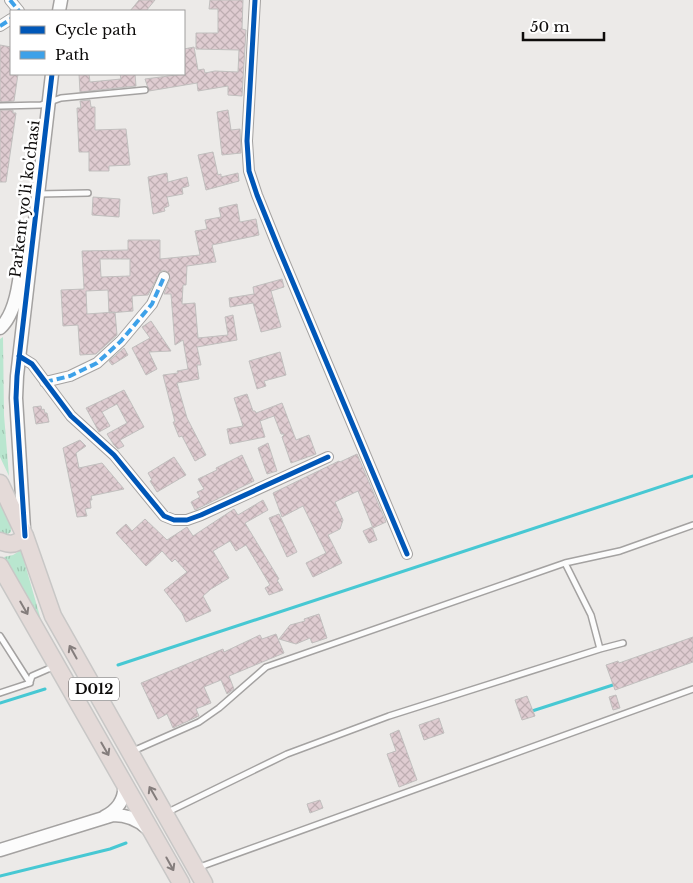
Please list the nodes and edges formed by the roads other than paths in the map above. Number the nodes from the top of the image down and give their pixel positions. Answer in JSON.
{"nodes":[{"id":1,"x":10,"y":0,"type":"edge"},
{"id":2,"x":255,"y":0,"type":"edge"},
{"id":3,"x":18,"y":10,"type":"edge"},
{"id":4,"x":45,"y":75,"type":"edge"},
{"id":5,"x":52,"y":75,"type":"edge"},
{"id":6,"x":145,"y":90,"type":"dead end"},
{"id":7,"x":45,"y":104,"type":"junction"},
{"id":8,"x":0,"y":106,"type":"edge"},
{"id":9,"x":88,"y":193,"type":"dead end"},
{"id":10,"x":38,"y":194,"type":"junction"},
{"id":11,"x":164,"y":277,"type":"dead end"},
{"id":12,"x":0,"y":328,"type":"edge"},
{"id":13,"x":19,"y":356,"type":"junction"},
{"id":14,"x":45,"y":382,"type":"junction"},
{"id":15,"x":328,"y":457,"type":"dead end"},
{"id":16,"x":0,"y":483,"type":"edge"},
{"id":17,"x":693,"y":525,"type":"edge"},
{"id":18,"x":25,"y":536,"type":"junction"},
{"id":19,"x":0,"y":541,"type":"edge"},
{"id":20,"x":407,"y":554,"type":"dead end"},
{"id":21,"x":565,"y":562,"type":"junction"},
{"id":22,"x":0,"y":566,"type":"edge"},
{"id":23,"x":0,"y":636,"type":"edge"},
{"id":24,"x":623,"y":643,"type":"dead end"},
{"id":25,"x":600,"y":649,"type":"junction"},
{"id":26,"x":57,"y":665,"type":"junction"},
{"id":27,"x":30,"y":683,"type":"junction"},
{"id":28,"x":693,"y":689,"type":"edge"},
{"id":29,"x":2,"y":690,"type":"edge"},
{"id":30,"x":130,"y":752,"type":"junction"},
{"id":31,"x":124,"y":782,"type":"junction"},
{"id":32,"x":165,"y":813,"type":"junction"},
{"id":33,"x":104,"y":817,"type":"junction"},
{"id":34,"x":160,"y":846,"type":"junction"},
{"id":35,"x":0,"y":850,"type":"edge"},
{"id":36,"x":200,"y":876,"type":"edge"},
{"id":37,"x":181,"y":883,"type":"edge"}],
"edges":[{"from":1,"to":3,"type":"street"},
{"from":2,"to":20,"type":"street"},
{"from":4,"to":7,"type":"street","name":"Parkent yo'li ko'chasi"},
{"from":5,"to":7,"type":"street","name":"Parkent yo'li ko'chasi"},
{"from":6,"to":7,"type":"lane"},
{"from":7,"to":8,"type":"lane"},
{"from":7,"to":10,"type":"street","name":"Parkent yo'li ko'chasi"},
{"from":7,"to":12,"type":"street","name":"Parkent yo'li ko'chasi"},
{"from":9,"to":10,"type":"lane"},
{"from":10,"to":13,"type":"street","name":"Parkent yo'li ko'chasi"},
{"from":11,"to":14,"type":"street"},
{"from":13,"to":14,"type":"street"},
{"from":13,"to":18,"type":"street","name":"Parkent yo'li ko'chasi"},
{"from":14,"to":15,"type":"street"},
{"from":16,"to":18,"type":"highway","number":"D012"},
{"from":17,"to":21,"type":"lane"},
{"from":18,"to":19,"type":"highway"},
{"from":30,"to":18,"type":"highway","number":"D012","one_way":true},
{"from":21,"to":25,"type":"lane"},
{"from":21,"to":30,"type":"lane"},
{"from":22,"to":26,"type":"highway","number":"D012","one_way":true},
{"from":23,"to":27,"type":"lane"},
{"from":24,"to":25,"type":"lane"},
{"from":25,"to":32,"type":"lane"},
{"from":26,"to":27,"type":"lane"},
{"from":26,"to":31,"type":"highway","number":"D012","one_way":true},
{"from":27,"to":29,"type":"lane"},
{"from":28,"to":36,"type":"lane"},
{"from":32,"to":30,"type":"highway","number":"D012","one_way":true},
{"from":31,"to":33,"type":"street"},
{"from":31,"to":34,"type":"highway","number":"D012"},
{"from":32,"to":36,"type":"highway","number":"D012"},
{"from":33,"to":34,"type":"street"},
{"from":33,"to":35,"type":"street"},
{"from":34,"to":37,"type":"highway","number":"D012","one_way":true}]}
